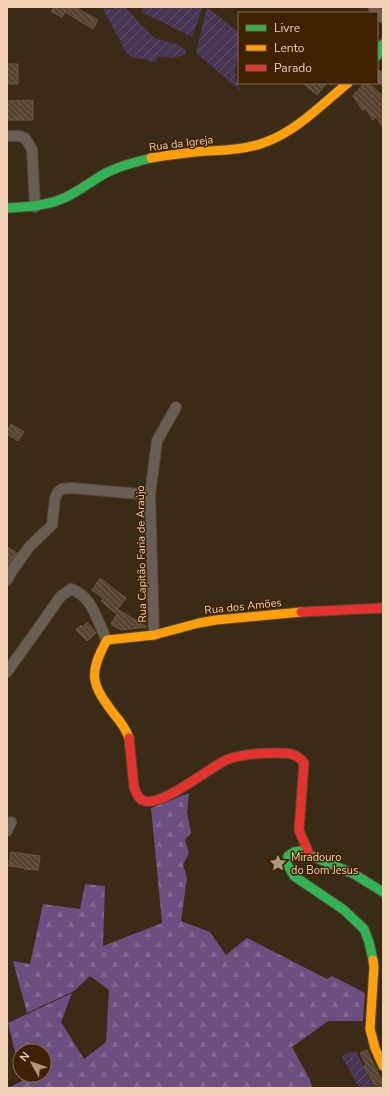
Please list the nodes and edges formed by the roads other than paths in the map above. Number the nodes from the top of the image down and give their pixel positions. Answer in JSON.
{"nodes":[{"id":1,"x":383,"y":44,"type":"edge"},
{"id":2,"x":378,"y":54,"type":"edge"},
{"id":3,"x":347,"y":84,"type":"edge"},
{"id":4,"x":7,"y":136,"type":"edge"},
{"id":5,"x":35,"y":207,"type":"junction"},
{"id":6,"x":7,"y":208,"type":"edge"},
{"id":7,"x":176,"y":407,"type":"dead end"},
{"id":8,"x":150,"y":495,"type":"junction"},
{"id":9,"x":7,"y":580,"type":"edge"},
{"id":10,"x":383,"y":608,"type":"edge"},
{"id":11,"x":154,"y":635,"type":"junction"},
{"id":12,"x":107,"y":640,"type":"junction"},
{"id":13,"x":7,"y":672,"type":"edge"},
{"id":14,"x":309,"y":854,"type":"junction"},
{"id":15,"x":383,"y":892,"type":"edge"},
{"id":16,"x":383,"y":1066,"type":"edge"}],
"edges":[{"from":1,"to":2,"type":"street"},
{"from":3,"to":5,"type":"street","name":"Rua da Igreja"},
{"from":4,"to":5,"type":"street"},
{"from":5,"to":6,"type":"street","name":"Rua da Igreja"},
{"from":7,"to":8,"type":"street","name":"Rua Capitão Faria de Araújo"},
{"from":8,"to":9,"type":"street"},
{"from":8,"to":11,"type":"street","name":"Rua Capitão Faria de Araújo"},
{"from":10,"to":11,"type":"street","name":"Rua dos Amões"},
{"from":11,"to":12,"type":"street","name":"Rua dos Amões"},
{"from":12,"to":13,"type":"street"},
{"from":12,"to":14,"type":"street"},
{"from":14,"to":15,"type":"street"},
{"from":14,"to":16,"type":"street"}]}
